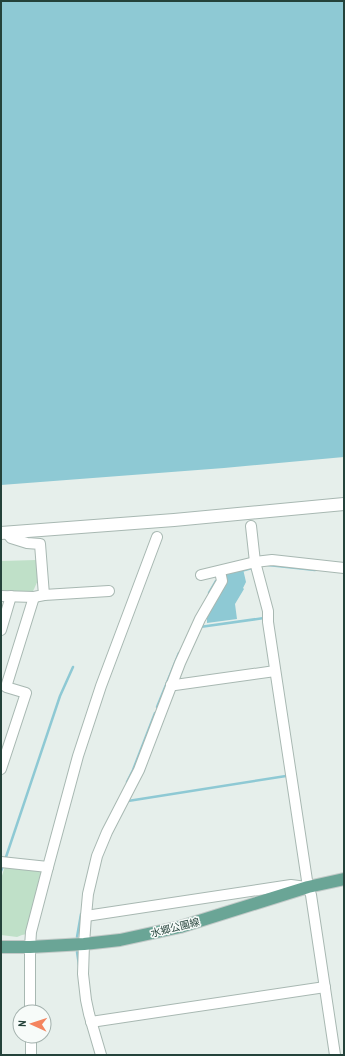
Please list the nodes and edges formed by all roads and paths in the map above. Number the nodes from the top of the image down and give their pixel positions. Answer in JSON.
{"nodes":[{"id":1,"x":344,"y":504,"type":"edge"},
{"id":2,"x":251,"y":526,"type":"dead end"},
{"id":3,"x":3,"y":532,"type":"edge"},
{"id":4,"x":156,"y":537,"type":"dead end"},
{"id":5,"x":255,"y":562,"type":"junction"},
{"id":6,"x":344,"y":568,"type":"edge"},
{"id":7,"x":220,"y":571,"type":"junction"},
{"id":8,"x":201,"y":575,"type":"dead end"},
{"id":9,"x":109,"y":591,"type":"dead end"},
{"id":10,"x":1,"y":596,"type":"edge"},
{"id":11,"x":12,"y":596,"type":"junction"},
{"id":12,"x":39,"y":596,"type":"junction"},
{"id":13,"x":1,"y":630,"type":"edge"},
{"id":14,"x":275,"y":671,"type":"junction"},
{"id":15,"x":171,"y":685,"type":"junction"},
{"id":16,"x":1,"y":769,"type":"edge"},
{"id":17,"x":1,"y":862,"type":"edge"},
{"id":18,"x":48,"y":867,"type":"junction"},
{"id":19,"x":344,"y":879,"type":"edge"},
{"id":20,"x":308,"y":887,"type":"junction"},
{"id":21,"x":86,"y":916,"type":"junction"},
{"id":22,"x":84,"y":944,"type":"junction"},
{"id":23,"x":1,"y":946,"type":"edge"},
{"id":24,"x":30,"y":947,"type":"junction"},
{"id":25,"x":325,"y":987,"type":"junction"},
{"id":26,"x":30,"y":1004,"type":"edge"},
{"id":27,"x":91,"y":1022,"type":"junction"},
{"id":28,"x":31,"y":1044,"type":"edge"},
{"id":29,"x":31,"y":1055,"type":"edge"},
{"id":30,"x":101,"y":1055,"type":"edge"},
{"id":31,"x":335,"y":1055,"type":"edge"}],
"edges":[{"from":1,"to":3,"type":"street"},
{"from":2,"to":5,"type":"street"},
{"from":3,"to":12,"type":"street"},
{"from":4,"to":18,"type":"street"},
{"from":5,"to":6,"type":"street"},
{"from":5,"to":7,"type":"street"},
{"from":5,"to":14,"type":"street"},
{"from":7,"to":8,"type":"street"},
{"from":7,"to":15,"type":"street"},
{"from":9,"to":12,"type":"street"},
{"from":10,"to":11,"type":"street"},
{"from":11,"to":12,"type":"street"},
{"from":11,"to":13,"type":"street"},
{"from":12,"to":16,"type":"street"},
{"from":14,"to":15,"type":"street"},
{"from":14,"to":20,"type":"street"},
{"from":15,"to":21,"type":"street"},
{"from":17,"to":18,"type":"street"},
{"from":18,"to":24,"type":"street"},
{"from":19,"to":20,"type":"main road","name":"水郷公園線"},
{"from":20,"to":21,"type":"street"},
{"from":20,"to":22,"type":"main road","name":"水郷公園線"},
{"from":20,"to":25,"type":"street"},
{"from":21,"to":22,"type":"street"},
{"from":22,"to":24,"type":"main road","name":"水郷公園線"},
{"from":22,"to":27,"type":"street"},
{"from":23,"to":24,"type":"main road","name":"水郷公園線"},
{"from":24,"to":26,"type":"street"},
{"from":25,"to":27,"type":"street"},
{"from":25,"to":31,"type":"street"},
{"from":27,"to":30,"type":"street"},
{"from":28,"to":29,"type":"street"}]}
